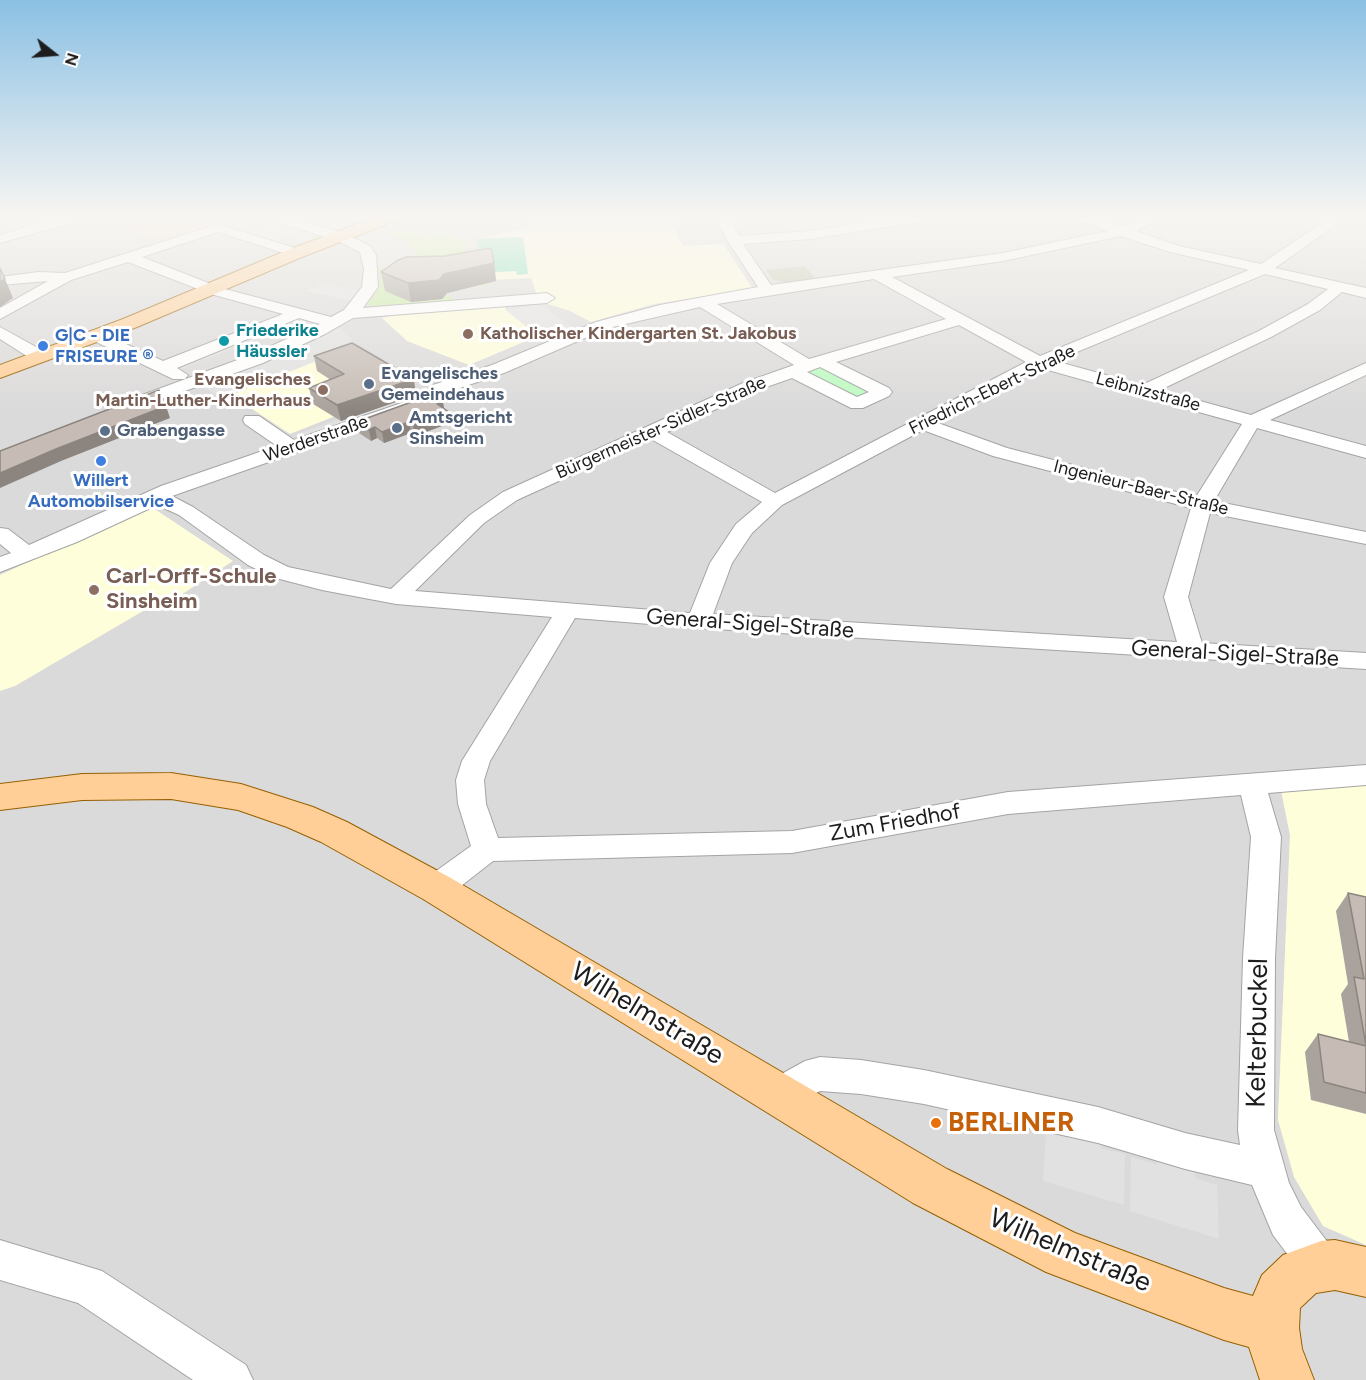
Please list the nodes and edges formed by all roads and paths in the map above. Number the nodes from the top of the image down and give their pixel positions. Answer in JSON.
{"nodes":[{"id":1,"x":56,"y":282,"type":"edge"},
{"id":2,"x":194,"y":282,"type":"edge"},
{"id":3,"x":227,"y":282,"type":"edge"},
{"id":4,"x":370,"y":282,"type":"edge"},
{"id":5,"x":762,"y":282,"type":"edge"},
{"id":6,"x":823,"y":282,"type":"edge"},
{"id":7,"x":890,"y":282,"type":"edge"},
{"id":8,"x":1232,"y":282,"type":"edge"},
{"id":9,"x":1318,"y":282,"type":"edge"},
{"id":10,"x":1339,"y":287,"type":"junction"},
{"id":11,"x":211,"y":289,"type":"junction"},
{"id":12,"x":767,"y":290,"type":"junction"},
{"id":13,"x":1366,"y":293,"type":"edge"},
{"id":14,"x":548,"y":298,"type":"dead end"},
{"id":15,"x":703,"y":302,"type":"junction"},
{"id":16,"x":299,"y":313,"type":"junction"},
{"id":17,"x":350,"y":313,"type":"junction"},
{"id":18,"x":0,"y":314,"type":"edge"},
{"id":19,"x":959,"y":320,"type":"junction"},
{"id":20,"x":334,"y":323,"type":"junction"},
{"id":21,"x":0,"y":332,"type":"edge"},
{"id":22,"x":96,"y":336,"type":"junction"},
{"id":23,"x":39,"y":356,"type":"junction"},
{"id":24,"x":1039,"y":363,"type":"junction"},
{"id":25,"x":807,"y":366,"type":"junction"},
{"id":26,"x":164,"y":367,"type":"junction"},
{"id":27,"x":1366,"y":368,"type":"edge"},
{"id":28,"x":0,"y":372,"type":"edge"},
{"id":29,"x":193,"y":383,"type":"junction"},
{"id":30,"x":1143,"y":390,"type":"junction"},
{"id":31,"x":107,"y":414,"type":"edge"},
{"id":32,"x":252,"y":420,"type":"dead end"},
{"id":33,"x":1253,"y":421,"type":"junction"},
{"id":34,"x":921,"y":423,"type":"junction"},
{"id":35,"x":652,"y":431,"type":"junction"},
{"id":36,"x":291,"y":447,"type":"junction"},
{"id":37,"x":1366,"y":452,"type":"edge"},
{"id":38,"x":157,"y":497,"type":"junction"},
{"id":39,"x":775,"y":501,"type":"junction"},
{"id":40,"x":1202,"y":506,"type":"junction"},
{"id":41,"x":0,"y":534,"type":"edge"},
{"id":42,"x":1366,"y":538,"type":"edge"},
{"id":43,"x":26,"y":553,"type":"junction"},
{"id":44,"x":0,"y":565,"type":"edge"},
{"id":45,"x":396,"y":597,"type":"junction"},
{"id":46,"x":567,"y":612,"type":"junction"},
{"id":47,"x":699,"y":621,"type":"junction"},
{"id":48,"x":1192,"y":652,"type":"junction"},
{"id":49,"x":1366,"y":661,"type":"edge"},
{"id":50,"x":1366,"y":775,"type":"edge"},
{"id":51,"x":1252,"y":785,"type":"junction"},
{"id":52,"x":0,"y":797,"type":"edge"},
{"id":53,"x":487,"y":850,"type":"junction"},
{"id":54,"x":436,"y":888,"type":"junction"},
{"id":55,"x":780,"y":1094,"type":"junction"},
{"id":56,"x":1266,"y":1170,"type":"junction"},
{"id":57,"x":0,"y":1260,"type":"edge"},
{"id":58,"x":1344,"y":1269,"type":"edge"},
{"id":59,"x":1273,"y":1328,"type":"junction"},
{"id":60,"x":231,"y":1380,"type":"edge"},
{"id":61,"x":1287,"y":1380,"type":"edge"}],
"edges":[{"from":1,"to":18,"type":"street"},
{"from":2,"to":11,"type":"street"},
{"from":3,"to":11,"type":"main road"},
{"from":4,"to":17,"type":"street"},
{"from":5,"to":12,"type":"street"},
{"from":6,"to":12,"type":"street","name":"Werderstraße"},
{"from":7,"to":19,"type":"street","name":"Leibnizstraße"},
{"from":8,"to":24,"type":"street","name":"Friedrich-Ebert-Straße"},
{"from":9,"to":10,"type":"street"},
{"from":10,"to":13,"type":"street"},
{"from":10,"to":30,"type":"street"},
{"from":11,"to":16,"type":"street"},
{"from":11,"to":22,"type":"main road"},
{"from":12,"to":15,"type":"street","name":"Werderstraße"},
{"from":14,"to":17,"type":"street"},
{"from":15,"to":25,"type":"street"},
{"from":15,"to":36,"type":"street","name":"Werderstraße"},
{"from":16,"to":20,"type":"street"},
{"from":16,"to":26,"type":"street"},
{"from":17,"to":20,"type":"street"},
{"from":19,"to":24,"type":"street","name":"Leibnizstraße"},
{"from":19,"to":25,"type":"street","name":"Bürgermeister-Sidler-Straße"},
{"from":20,"to":29,"type":"street"},
{"from":21,"to":23,"type":"street"},
{"from":22,"to":23,"type":"main road"},
{"from":22,"to":26,"type":"street"},
{"from":23,"to":28,"type":"main road"},
{"from":24,"to":30,"type":"street","name":"Leibnizstraße"},
{"from":24,"to":34,"type":"street","name":"Friedrich-Ebert-Straße"},
{"from":25,"to":35,"type":"street","name":"Bürgermeister-Sidler-Straße"},
{"from":26,"to":29,"type":"street"},
{"from":27,"to":33,"type":"street"},
{"from":29,"to":31,"type":"street"},
{"from":30,"to":33,"type":"street","name":"Leibnizstraße"},
{"from":32,"to":36,"type":"street"},
{"from":33,"to":37,"type":"street","name":"Leibnizstraße"},
{"from":33,"to":40,"type":"street"},
{"from":34,"to":39,"type":"street","name":"Friedrich-Ebert-Straße"},
{"from":34,"to":40,"type":"street","name":"Ingenieur-Baer-Straße"},
{"from":35,"to":39,"type":"street"},
{"from":35,"to":45,"type":"street","name":"Bürgermeister-Sidler-Straße"},
{"from":36,"to":38,"type":"street","name":"Werderstraße"},
{"from":38,"to":43,"type":"street","name":"Werderstraße"},
{"from":38,"to":45,"type":"street","name":"General-Sigel-Straße"},
{"from":39,"to":47,"type":"street","name":"Friedrich-Ebert-Straße"},
{"from":40,"to":42,"type":"street","name":"Ingenieur-Baer-Straße"},
{"from":40,"to":48,"type":"street"},
{"from":41,"to":43,"type":"street"},
{"from":43,"to":44,"type":"street","name":"Werderstraße"},
{"from":45,"to":46,"type":"street","name":"General-Sigel-Straße"},
{"from":46,"to":47,"type":"street","name":"General-Sigel-Straße"},
{"from":46,"to":53,"type":"street"},
{"from":47,"to":48,"type":"street","name":"General-Sigel-Straße"},
{"from":48,"to":49,"type":"street","name":"General-Sigel-Straße"},
{"from":50,"to":51,"type":"street","name":"Zum Friedhof"},
{"from":51,"to":53,"type":"street","name":"Zum Friedhof"},
{"from":51,"to":56,"type":"street","name":"Kelterbuckel"},
{"from":52,"to":54,"type":"main road","name":"Wilhelmstraße"},
{"from":53,"to":54,"type":"street"},
{"from":54,"to":55,"type":"main road","name":"Wilhelmstraße"},
{"from":55,"to":56,"type":"street"},
{"from":55,"to":59,"type":"main road","name":"Wilhelmstraße"},
{"from":56,"to":58,"type":"street","name":"Kelterbuckel"},
{"from":57,"to":60,"type":"street"},
{"from":58,"to":59,"type":"main road"},
{"from":59,"to":61,"type":"main road"}]}
